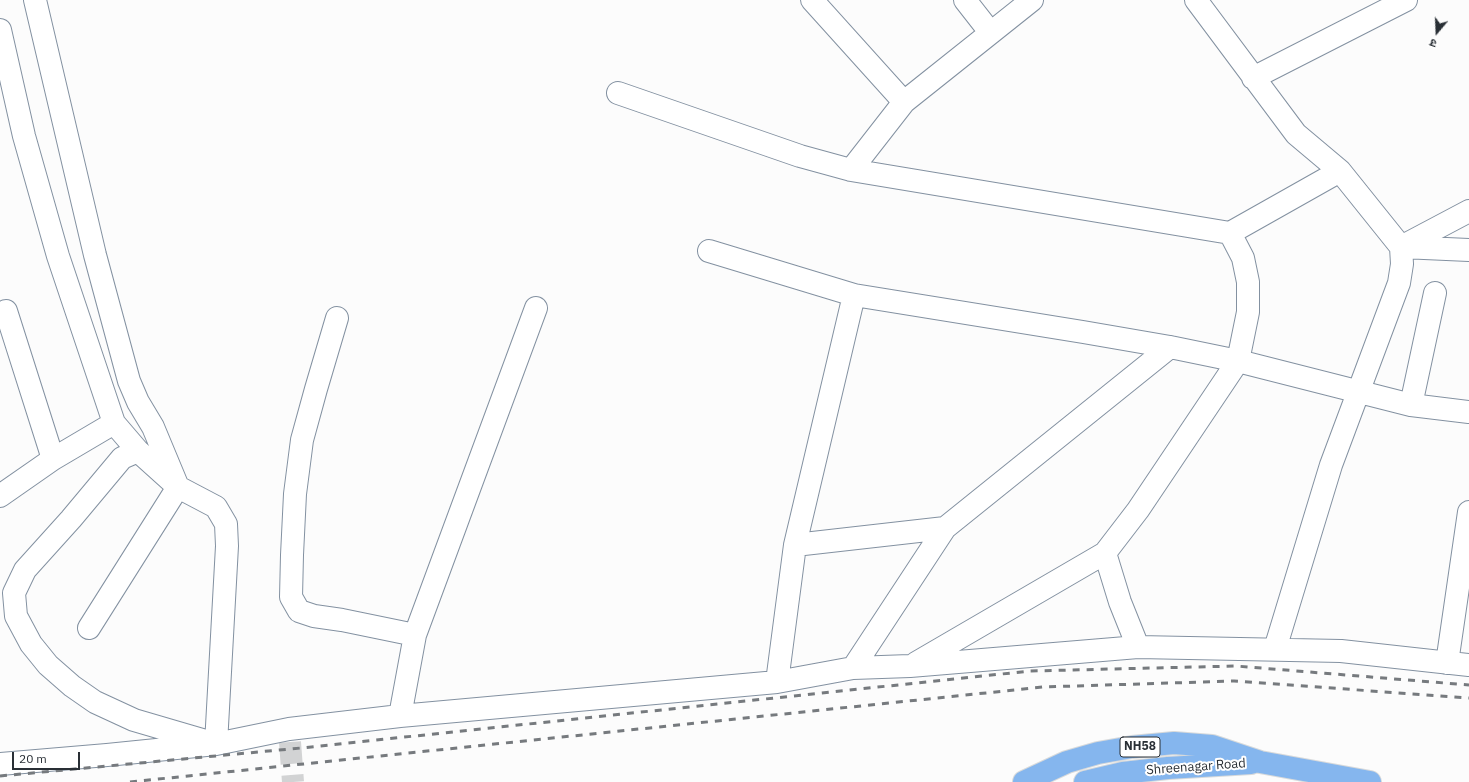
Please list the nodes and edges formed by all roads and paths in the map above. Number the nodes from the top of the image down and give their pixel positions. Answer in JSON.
{"nodes":[{"id":1,"x":35,"y":0,"type":"edge"},
{"id":2,"x":812,"y":0,"type":"edge"},
{"id":3,"x":965,"y":0,"type":"edge"},
{"id":4,"x":1032,"y":0,"type":"edge"},
{"id":5,"x":1196,"y":0,"type":"edge"},
{"id":6,"x":1406,"y":0,"type":"edge"},
{"id":7,"x":0,"y":30,"type":"edge"},
{"id":8,"x":990,"y":32,"type":"junction"},
{"id":9,"x":1253,"y":78,"type":"junction"},
{"id":10,"x":618,"y":93,"type":"dead end"},
{"id":11,"x":904,"y":102,"type":"junction"},
{"id":12,"x":851,"y":170,"type":"junction"},
{"id":13,"x":1340,"y":171,"type":"junction"},
{"id":14,"x":1469,"y":211,"type":"edge"},
{"id":15,"x":1230,"y":233,"type":"junction"},
{"id":16,"x":1401,"y":247,"type":"junction"},
{"id":17,"x":1469,"y":250,"type":"edge"},
{"id":18,"x":709,"y":251,"type":"dead end"},
{"id":19,"x":1435,"y":293,"type":"dead end"},
{"id":20,"x":854,"y":295,"type":"junction"},
{"id":21,"x":536,"y":308,"type":"dead end"},
{"id":22,"x":6,"y":311,"type":"dead end"},
{"id":23,"x":337,"y":318,"type":"dead end"},
{"id":24,"x":1170,"y":347,"type":"junction"},
{"id":25,"x":1238,"y":361,"type":"junction"},
{"id":26,"x":1358,"y":391,"type":"junction"},
{"id":27,"x":1411,"y":405,"type":"junction"},
{"id":28,"x":1469,"y":412,"type":"edge"},
{"id":29,"x":114,"y":423,"type":"junction"},
{"id":30,"x":138,"y":450,"type":"junction"},
{"id":31,"x":53,"y":459,"type":"junction"},
{"id":32,"x":178,"y":487,"type":"junction"},
{"id":33,"x":0,"y":496,"type":"edge"},
{"id":34,"x":1469,"y":512,"type":"edge"},
{"id":35,"x":945,"y":528,"type":"junction"},
{"id":36,"x":795,"y":545,"type":"junction"},
{"id":37,"x":1105,"y":553,"type":"junction"},
{"id":38,"x":89,"y":628,"type":"dead end"},
{"id":39,"x":415,"y":635,"type":"junction"},
{"id":40,"x":1138,"y":647,"type":"junction"},
{"id":41,"x":1275,"y":649,"type":"junction"},
{"id":42,"x":1447,"y":663,"type":"junction"},
{"id":43,"x":1469,"y":665,"type":"edge"},
{"id":44,"x":910,"y":666,"type":"junction"},
{"id":45,"x":853,"y":668,"type":"junction"},
{"id":46,"x":777,"y":682,"type":"junction"},
{"id":47,"x":400,"y":716,"type":"junction"},
{"id":48,"x":216,"y":744,"type":"junction"},
{"id":49,"x":1260,"y":762,"type":"junction"},
{"id":50,"x":0,"y":764,"type":"edge"},
{"id":51,"x":1024,"y":782,"type":"edge"},
{"id":52,"x":1084,"y":782,"type":"edge"},
{"id":53,"x":1370,"y":782,"type":"edge"}],
"edges":[{"from":1,"to":32,"type":"street"},
{"from":2,"to":11,"type":"street"},
{"from":3,"to":8,"type":"street"},
{"from":4,"to":8,"type":"street"},
{"from":5,"to":9,"type":"street"},
{"from":6,"to":9,"type":"street"},
{"from":7,"to":29,"type":"street"},
{"from":8,"to":11,"type":"street"},
{"from":9,"to":13,"type":"street"},
{"from":10,"to":12,"type":"street"},
{"from":11,"to":12,"type":"street"},
{"from":12,"to":15,"type":"street"},
{"from":13,"to":15,"type":"street"},
{"from":13,"to":16,"type":"street"},
{"from":14,"to":16,"type":"street"},
{"from":15,"to":25,"type":"street"},
{"from":16,"to":17,"type":"street"},
{"from":16,"to":26,"type":"street"},
{"from":18,"to":20,"type":"street"},
{"from":19,"to":27,"type":"street"},
{"from":20,"to":24,"type":"street"},
{"from":20,"to":36,"type":"street"},
{"from":21,"to":39,"type":"street"},
{"from":22,"to":31,"type":"street"},
{"from":23,"to":39,"type":"street"},
{"from":24,"to":25,"type":"street"},
{"from":24,"to":35,"type":"street"},
{"from":25,"to":26,"type":"street"},
{"from":25,"to":37,"type":"street"},
{"from":26,"to":27,"type":"street"},
{"from":26,"to":41,"type":"street"},
{"from":27,"to":28,"type":"street"},
{"from":29,"to":30,"type":"street"},
{"from":29,"to":31,"type":"street"},
{"from":30,"to":32,"type":"street"},
{"from":30,"to":48,"type":"street"},
{"from":31,"to":33,"type":"street"},
{"from":32,"to":38,"type":"street"},
{"from":32,"to":48,"type":"street"},
{"from":34,"to":42,"type":"street"},
{"from":35,"to":36,"type":"street"},
{"from":35,"to":45,"type":"street"},
{"from":36,"to":46,"type":"street"},
{"from":37,"to":40,"type":"street"},
{"from":37,"to":44,"type":"street"},
{"from":39,"to":47,"type":"street"},
{"from":40,"to":41,"type":"street"},
{"from":40,"to":44,"type":"street"},
{"from":41,"to":42,"type":"street"},
{"from":42,"to":43,"type":"street"},
{"from":44,"to":45,"type":"street"},
{"from":45,"to":46,"type":"street"},
{"from":46,"to":47,"type":"street"},
{"from":47,"to":48,"type":"street"},
{"from":48,"to":50,"type":"street"},
{"from":49,"to":51,"type":"highway","name":"Shreenagar Road","number":"NH58"},
{"from":49,"to":52,"type":"highway","name":"Shreenagar Road","number":"NH58"},
{"from":49,"to":53,"type":"highway","name":"Shreenagar Road","number":"NH58"}]}
